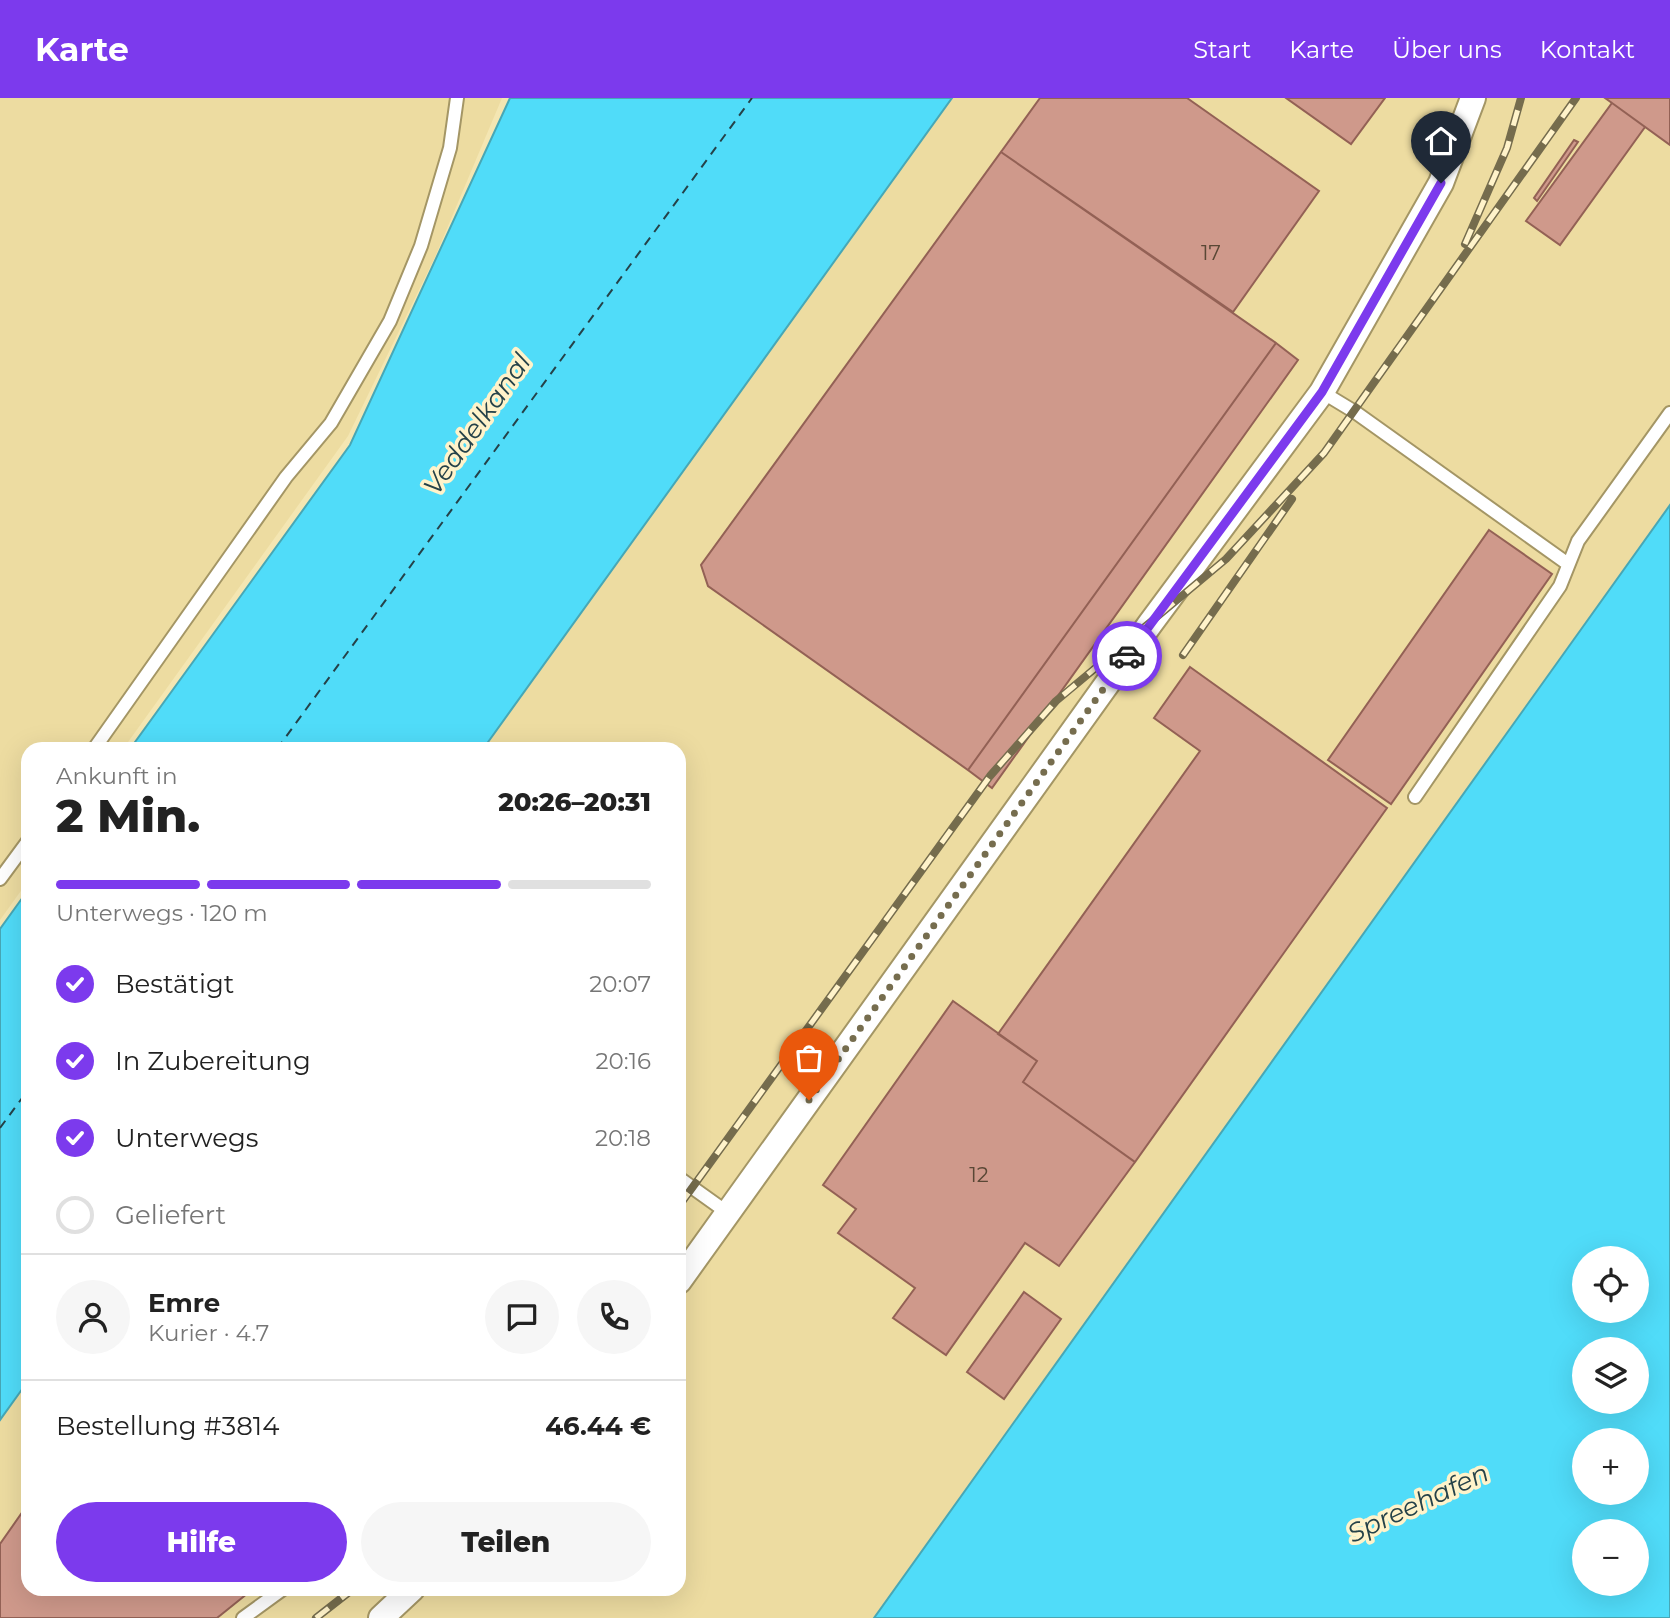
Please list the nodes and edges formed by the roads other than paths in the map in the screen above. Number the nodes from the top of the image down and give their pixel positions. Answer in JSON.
{"nodes":[{"id":1,"x":457,"y":98,"type":"edge"},
{"id":2,"x":1473,"y":98,"type":"edge"},
{"id":3,"x":1322,"y":392,"type":"junction"},
{"id":4,"x":1670,"y":413,"type":"edge"},
{"id":5,"x":1568,"y":564,"type":"junction"},
{"id":6,"x":99,"y":742,"type":"edge"},
{"id":7,"x":1415,"y":797,"type":"dead end"},
{"id":8,"x":21,"y":851,"type":"edge"},
{"id":9,"x":0,"y":880,"type":"edge"},
{"id":10,"x":686,"y":1183,"type":"edge"},
{"id":11,"x":728,"y":1213,"type":"junction"},
{"id":12,"x":686,"y":1271,"type":"edge"},
{"id":13,"x":273,"y":1596,"type":"edge"},
{"id":14,"x":405,"y":1596,"type":"edge"},
{"id":15,"x":243,"y":1618,"type":"edge"},
{"id":16,"x":381,"y":1618,"type":"edge"}],
"edges":[{"from":1,"to":6,"type":"lane"},
{"from":2,"to":3,"type":"street"},
{"from":3,"to":5,"type":"lane"},
{"from":3,"to":11,"type":"street"},
{"from":4,"to":5,"type":"lane"},
{"from":5,"to":7,"type":"lane"},
{"from":8,"to":9,"type":"lane"},
{"from":10,"to":11,"type":"lane"},
{"from":11,"to":12,"type":"street"},
{"from":13,"to":15,"type":"lane"},
{"from":14,"to":16,"type":"street"}]}
